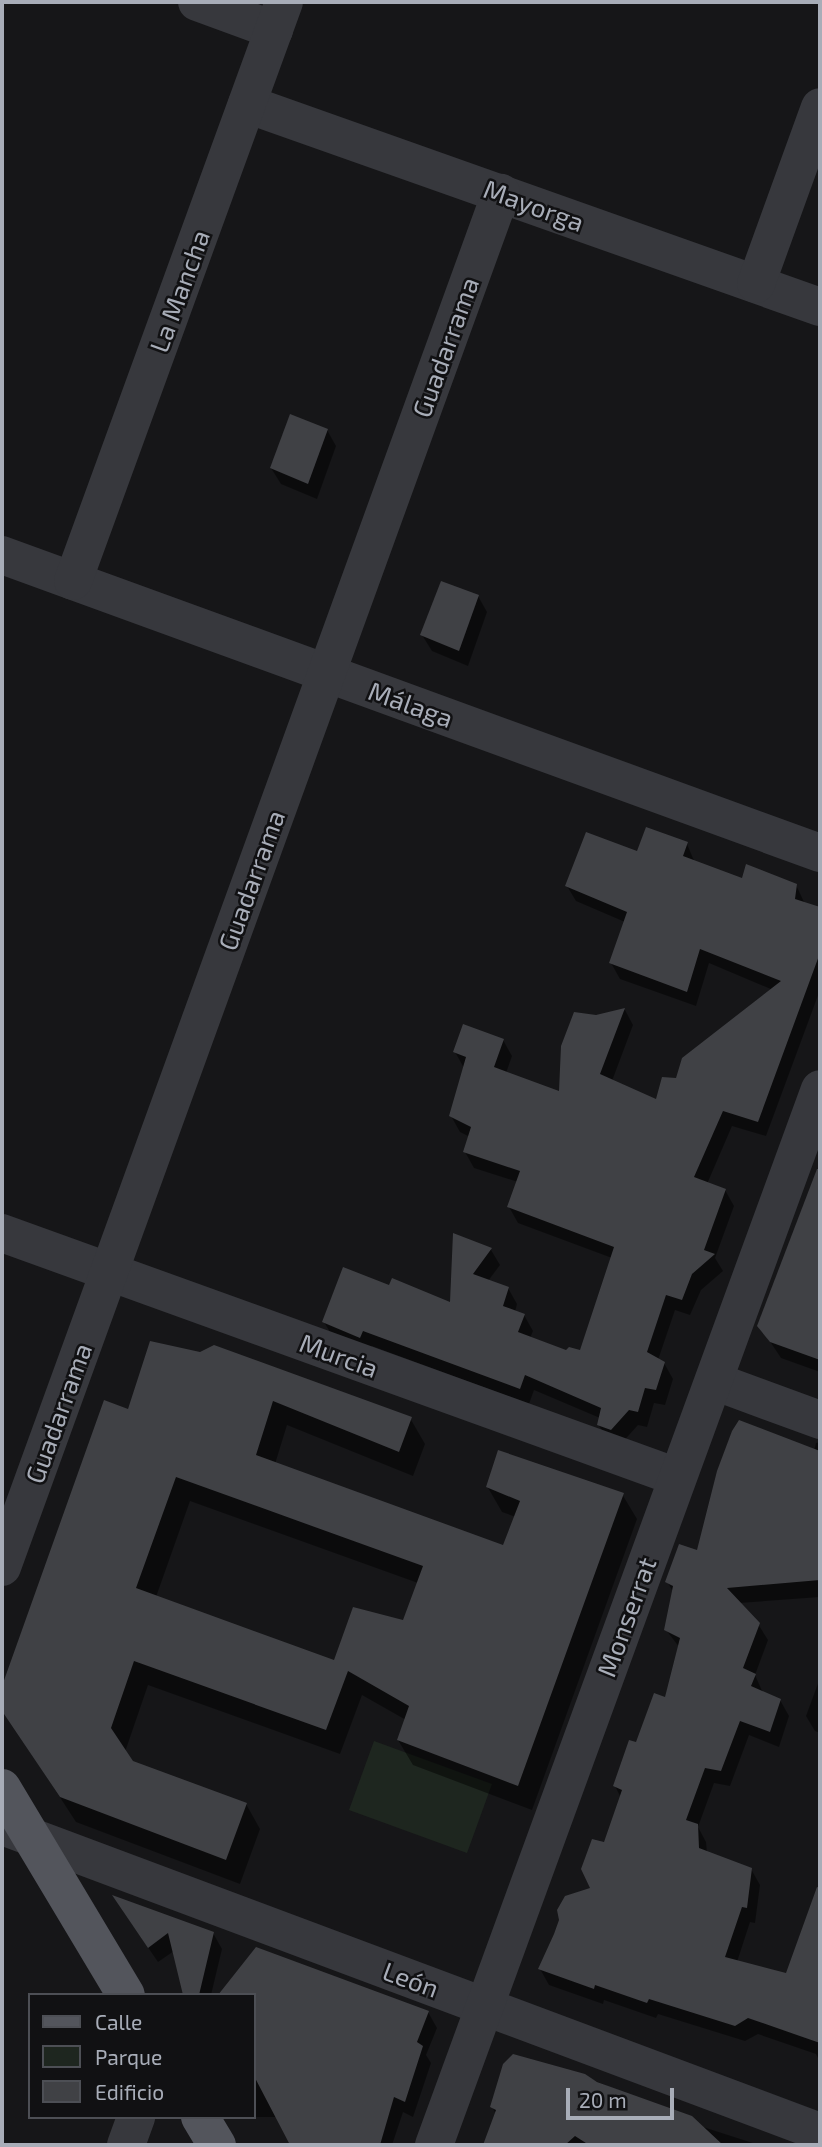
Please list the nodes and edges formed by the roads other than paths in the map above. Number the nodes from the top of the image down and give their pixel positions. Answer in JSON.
{"nodes":[{"id":1,"x":197,"y":2,"type":"edge"},
{"id":2,"x":279,"y":16,"type":"edge"},
{"id":3,"x":247,"y":104,"type":"junction"},
{"id":4,"x":820,"y":107,"type":"edge"},
{"id":5,"x":500,"y":193,"type":"junction"},
{"id":6,"x":756,"y":284,"type":"junction"},
{"id":7,"x":820,"y":307,"type":"edge"},
{"id":8,"x":2,"y":555,"type":"edge"},
{"id":9,"x":73,"y":581,"type":"junction"},
{"id":10,"x":327,"y":673,"type":"junction"},
{"id":11,"x":820,"y":853,"type":"edge"},
{"id":12,"x":820,"y":1089,"type":"edge"},
{"id":13,"x":2,"y":1233,"type":"edge"},
{"id":14,"x":109,"y":1272,"type":"junction"},
{"id":15,"x":714,"y":1381,"type":"junction"},
{"id":16,"x":820,"y":1420,"type":"edge"},
{"id":17,"x":677,"y":1477,"type":"junction"},
{"id":18,"x":2,"y":1567,"type":"edge"},
{"id":19,"x":2,"y":1788,"type":"edge"},
{"id":20,"x":17,"y":1831,"type":"edge"},
{"id":21,"x":125,"y":1993,"type":"edge"},
{"id":22,"x":485,"y":2006,"type":"junction"},
{"id":23,"x":135,"y":2119,"type":"edge"},
{"id":24,"x":201,"y":2119,"type":"edge"},
{"id":25,"x":820,"y":2132,"type":"edge"},
{"id":26,"x":126,"y":2145,"type":"edge"},
{"id":27,"x":217,"y":2145,"type":"edge"},
{"id":28,"x":434,"y":2145,"type":"edge"}],
"edges":[{"from":1,"to":2,"type":"street"},
{"from":2,"to":3,"type":"street","name":"La Mancha"},
{"from":3,"to":5,"type":"street","name":"Mayorga"},
{"from":3,"to":9,"type":"street","name":"La Mancha"},
{"from":4,"to":6,"type":"street"},
{"from":5,"to":6,"type":"street","name":"Mayorga"},
{"from":5,"to":10,"type":"street","name":"Guadarrama"},
{"from":6,"to":7,"type":"street","name":"Mayorga"},
{"from":8,"to":9,"type":"street","name":"Málaga"},
{"from":9,"to":10,"type":"street","name":"Málaga"},
{"from":10,"to":11,"type":"street","name":"Málaga"},
{"from":10,"to":14,"type":"street","name":"Guadarrama"},
{"from":12,"to":15,"type":"street","name":"Monserrat"},
{"from":13,"to":14,"type":"street","name":"Murcia"},
{"from":14,"to":17,"type":"street","name":"Murcia"},
{"from":14,"to":18,"type":"street","name":"Guadarrama"},
{"from":15,"to":16,"type":"street"},
{"from":15,"to":17,"type":"street","name":"Monserrat"},
{"from":17,"to":22,"type":"street","name":"Monserrat"},
{"from":19,"to":20,"type":"main road"},
{"from":20,"to":21,"type":"main road"},
{"from":20,"to":22,"type":"street","name":"León"},
{"from":22,"to":25,"type":"street","name":"León"},
{"from":22,"to":28,"type":"street","name":"Monserrat"},
{"from":23,"to":26,"type":"street"},
{"from":24,"to":27,"type":"main road"}]}
